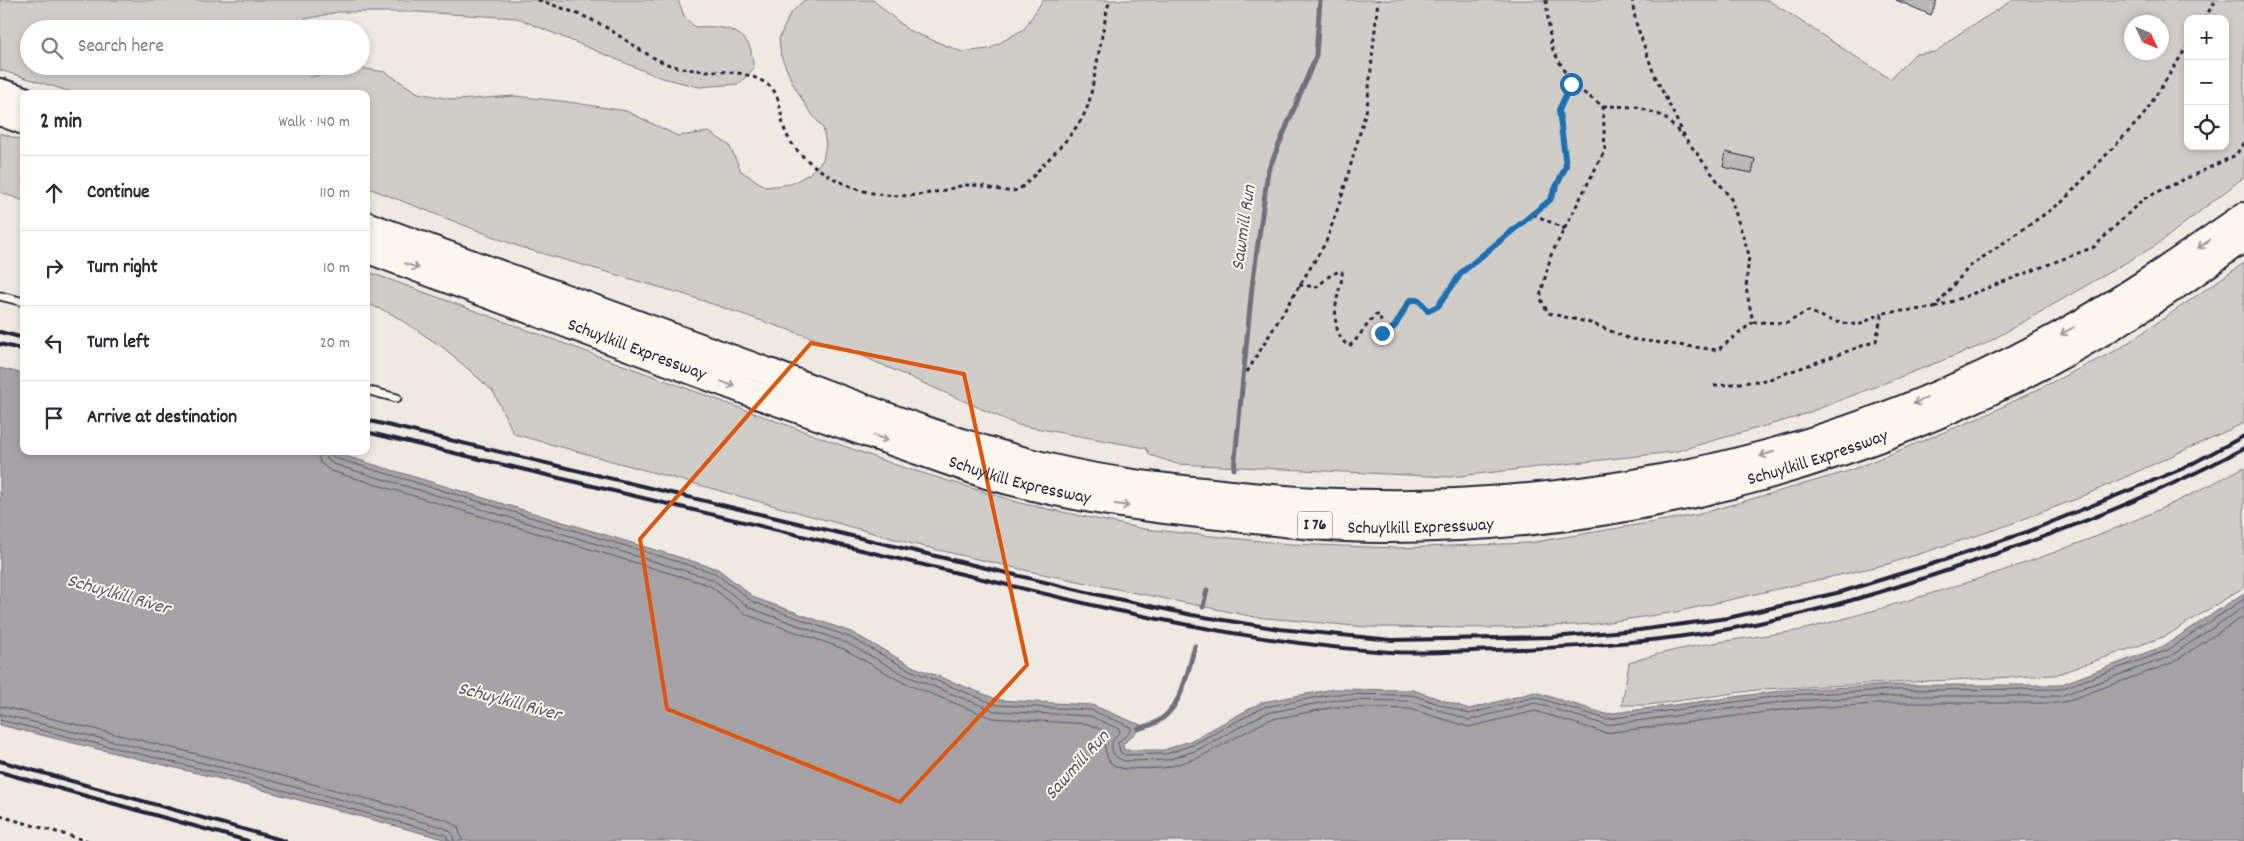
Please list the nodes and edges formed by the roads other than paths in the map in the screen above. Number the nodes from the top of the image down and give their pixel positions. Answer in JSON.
{"nodes":[{"id":1,"x":0,"y":92,"type":"edge"},
{"id":2,"x":20,"y":99,"type":"edge"},
{"id":3,"x":0,"y":112,"type":"edge"},
{"id":4,"x":20,"y":120,"type":"edge"},
{"id":5,"x":2244,"y":216,"type":"edge"},
{"id":6,"x":370,"y":226,"type":"edge"},
{"id":7,"x":2244,"y":237,"type":"edge"},
{"id":8,"x":370,"y":250,"type":"edge"},
{"id":9,"x":0,"y":296,"type":"edge"},
{"id":10,"x":20,"y":301,"type":"edge"},
{"id":11,"x":370,"y":391,"type":"edge"},
{"id":12,"x":398,"y":398,"type":"dead end"}],
"edges":[{"from":1,"to":2,"type":"highway"},
{"from":3,"to":4,"type":"highway"},
{"from":5,"to":6,"type":"highway","name":"Schuylkill Expressway","number":"I 76","one_way":true},
{"from":8,"to":7,"type":"highway","name":"Schuylkill Expressway","number":"I 76","one_way":true},
{"from":9,"to":10,"type":"lane"},
{"from":11,"to":12,"type":"lane"}]}
